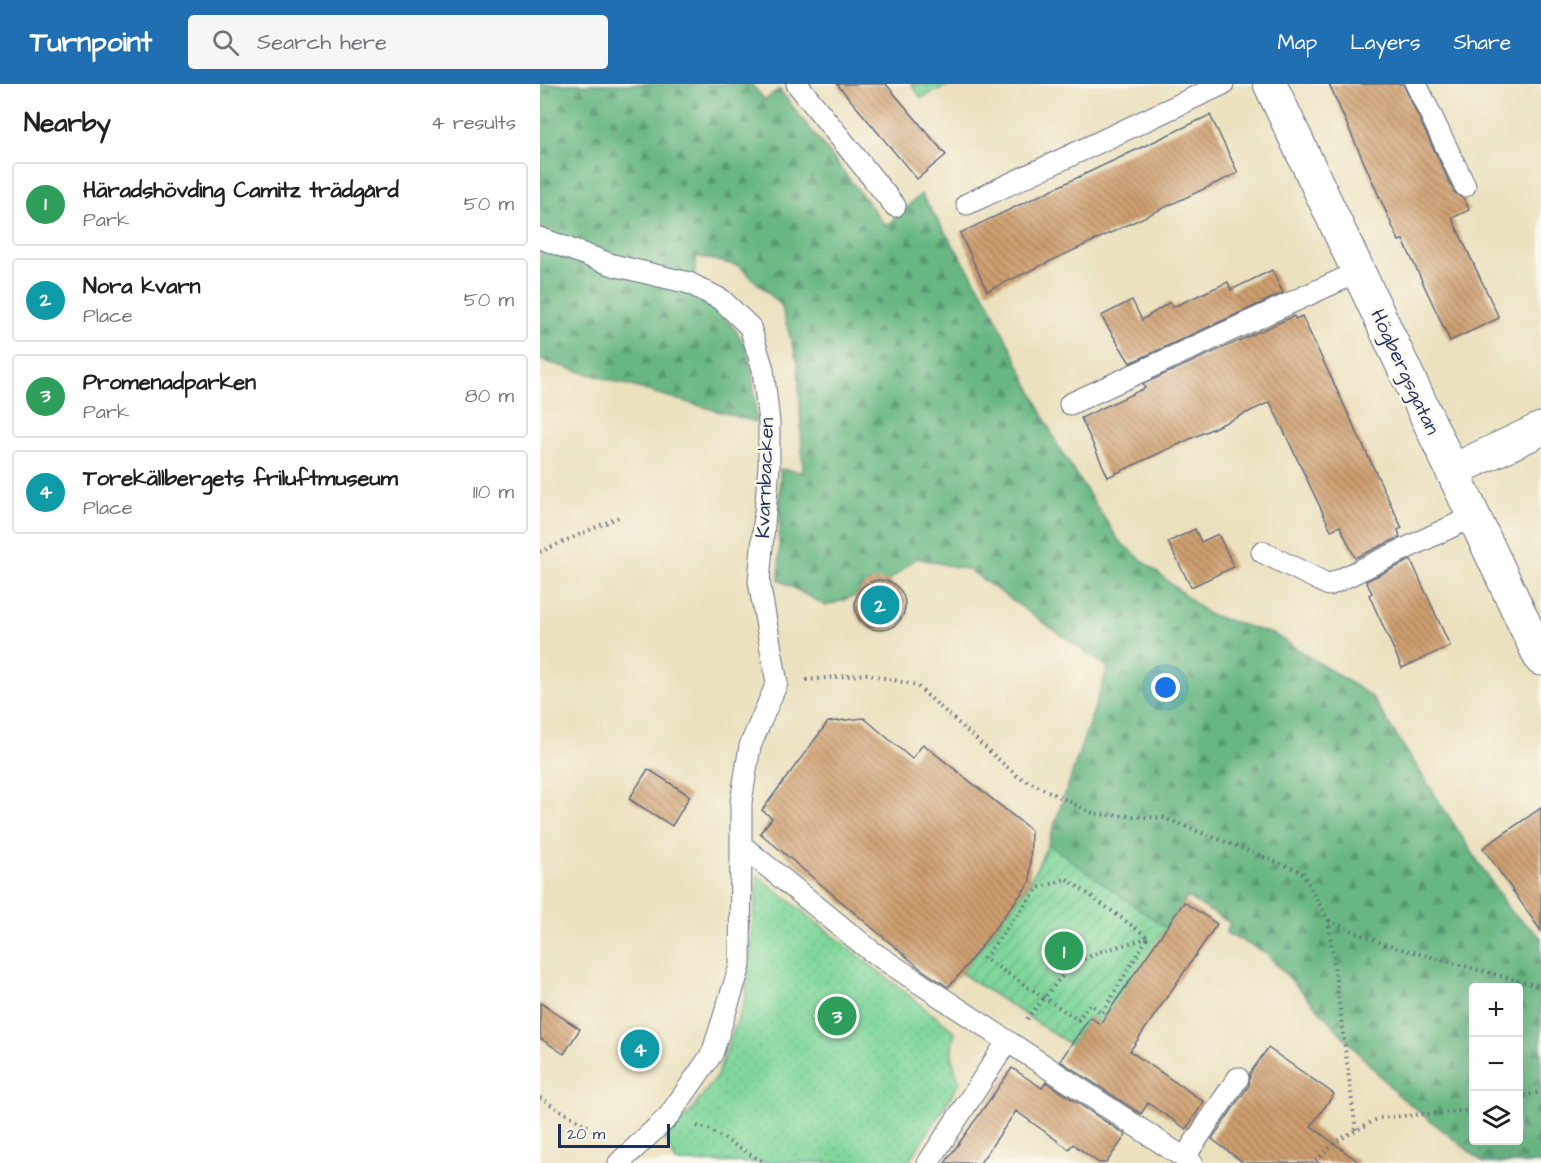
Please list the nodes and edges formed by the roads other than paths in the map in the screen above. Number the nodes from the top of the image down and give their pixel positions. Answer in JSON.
{"nodes":[{"id":1,"x":797,"y":84,"type":"edge"},
{"id":2,"x":1223,"y":84,"type":"edge"},
{"id":3,"x":1270,"y":84,"type":"edge"},
{"id":4,"x":1416,"y":84,"type":"edge"},
{"id":5,"x":1465,"y":186,"type":"dead end"},
{"id":6,"x":967,"y":204,"type":"dead end"},
{"id":7,"x":896,"y":206,"type":"dead end"},
{"id":8,"x":540,"y":238,"type":"edge"},
{"id":9,"x":1358,"y":272,"type":"junction"},
{"id":10,"x":1070,"y":404,"type":"dead end"},
{"id":11,"x":1541,"y":429,"type":"edge"},
{"id":12,"x":1452,"y":471,"type":"junction"},
{"id":13,"x":1474,"y":516,"type":"junction"},
{"id":14,"x":1262,"y":552,"type":"dead end"},
{"id":15,"x":1541,"y":659,"type":"edge"},
{"id":16,"x":741,"y":845,"type":"junction"},
{"id":17,"x":1007,"y":1042,"type":"junction"},
{"id":18,"x":1238,"y":1078,"type":"dead end"},
{"id":19,"x":625,"y":1157,"type":"edge"},
{"id":20,"x":1188,"y":1160,"type":"edge"},
{"id":21,"x":928,"y":1163,"type":"edge"}],
"edges":[{"from":1,"to":7,"type":"lane"},
{"from":2,"to":6,"type":"lane"},
{"from":3,"to":9,"type":"street","name":"Högbergsgatan"},
{"from":4,"to":5,"type":"lane"},
{"from":8,"to":16,"type":"lane","name":"Kvarnbacken"},
{"from":9,"to":10,"type":"lane"},
{"from":9,"to":12,"type":"street","name":"Högbergsgatan"},
{"from":11,"to":12,"type":"street"},
{"from":12,"to":13,"type":"street","name":"Högbergsgatan"},
{"from":13,"to":14,"type":"lane"},
{"from":13,"to":15,"type":"street","name":"Högbergsgatan"},
{"from":16,"to":17,"type":"lane"},
{"from":16,"to":19,"type":"lane"},
{"from":17,"to":20,"type":"lane"},
{"from":17,"to":21,"type":"lane"},
{"from":18,"to":20,"type":"lane"}]}
